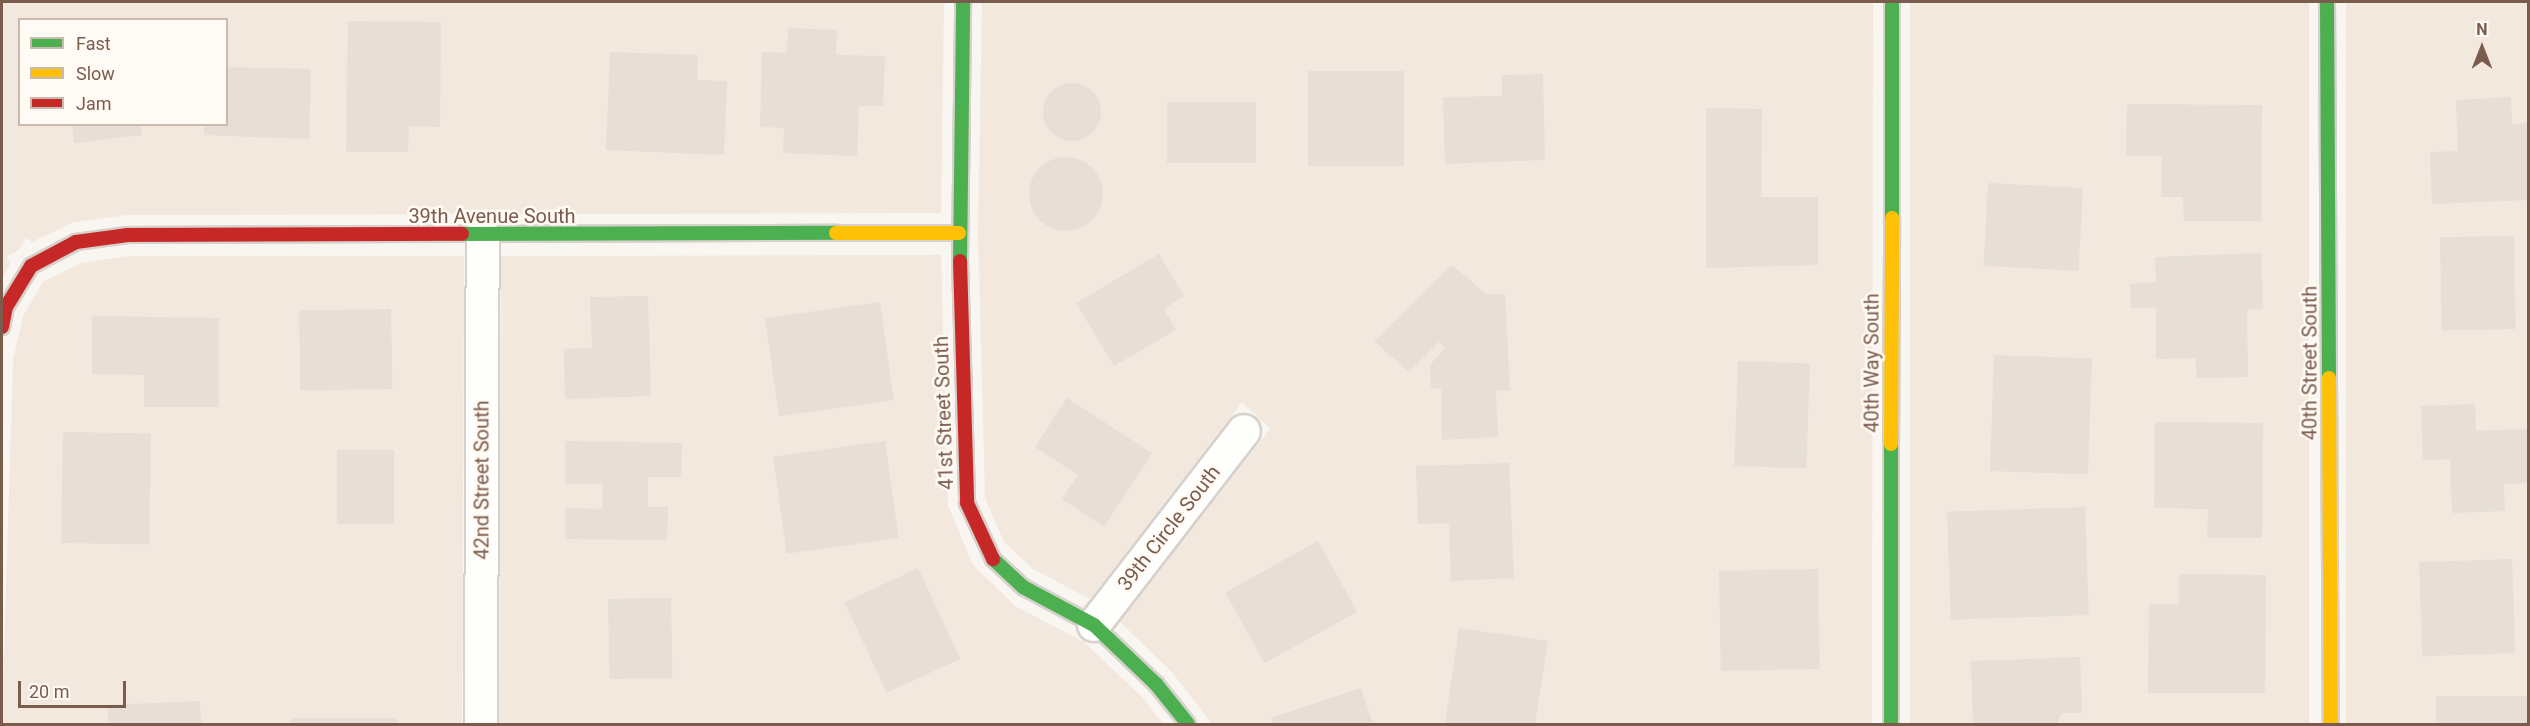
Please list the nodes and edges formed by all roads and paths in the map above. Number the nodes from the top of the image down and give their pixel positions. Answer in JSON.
{"nodes":[{"id":1,"x":963,"y":2,"type":"edge"},
{"id":2,"x":1892,"y":2,"type":"edge"},
{"id":3,"x":2327,"y":2,"type":"edge"},
{"id":4,"x":959,"y":233,"type":"junction"},
{"id":5,"x":483,"y":236,"type":"junction"},
{"id":6,"x":2,"y":327,"type":"edge"},
{"id":7,"x":1244,"y":431,"type":"dead end"},
{"id":8,"x":1094,"y":625,"type":"junction"},
{"id":9,"x":480,"y":724,"type":"edge"},
{"id":10,"x":1188,"y":724,"type":"edge"},
{"id":11,"x":1891,"y":724,"type":"edge"},
{"id":12,"x":2331,"y":724,"type":"edge"}],
"edges":[{"from":1,"to":4,"type":"street","name":"41st Street South"},
{"from":2,"to":11,"type":"street","name":"40th Way South"},
{"from":3,"to":12,"type":"street","name":"40th Street South"},
{"from":4,"to":5,"type":"street","name":"39th Avenue South"},
{"from":4,"to":8,"type":"street","name":"41st Street South"},
{"from":5,"to":6,"type":"street","name":"39th Avenue South"},
{"from":5,"to":9,"type":"street","name":"42nd Street South"},
{"from":7,"to":8,"type":"street","name":"39th Circle South"},
{"from":8,"to":10,"type":"street","name":"41st Street South"}]}
